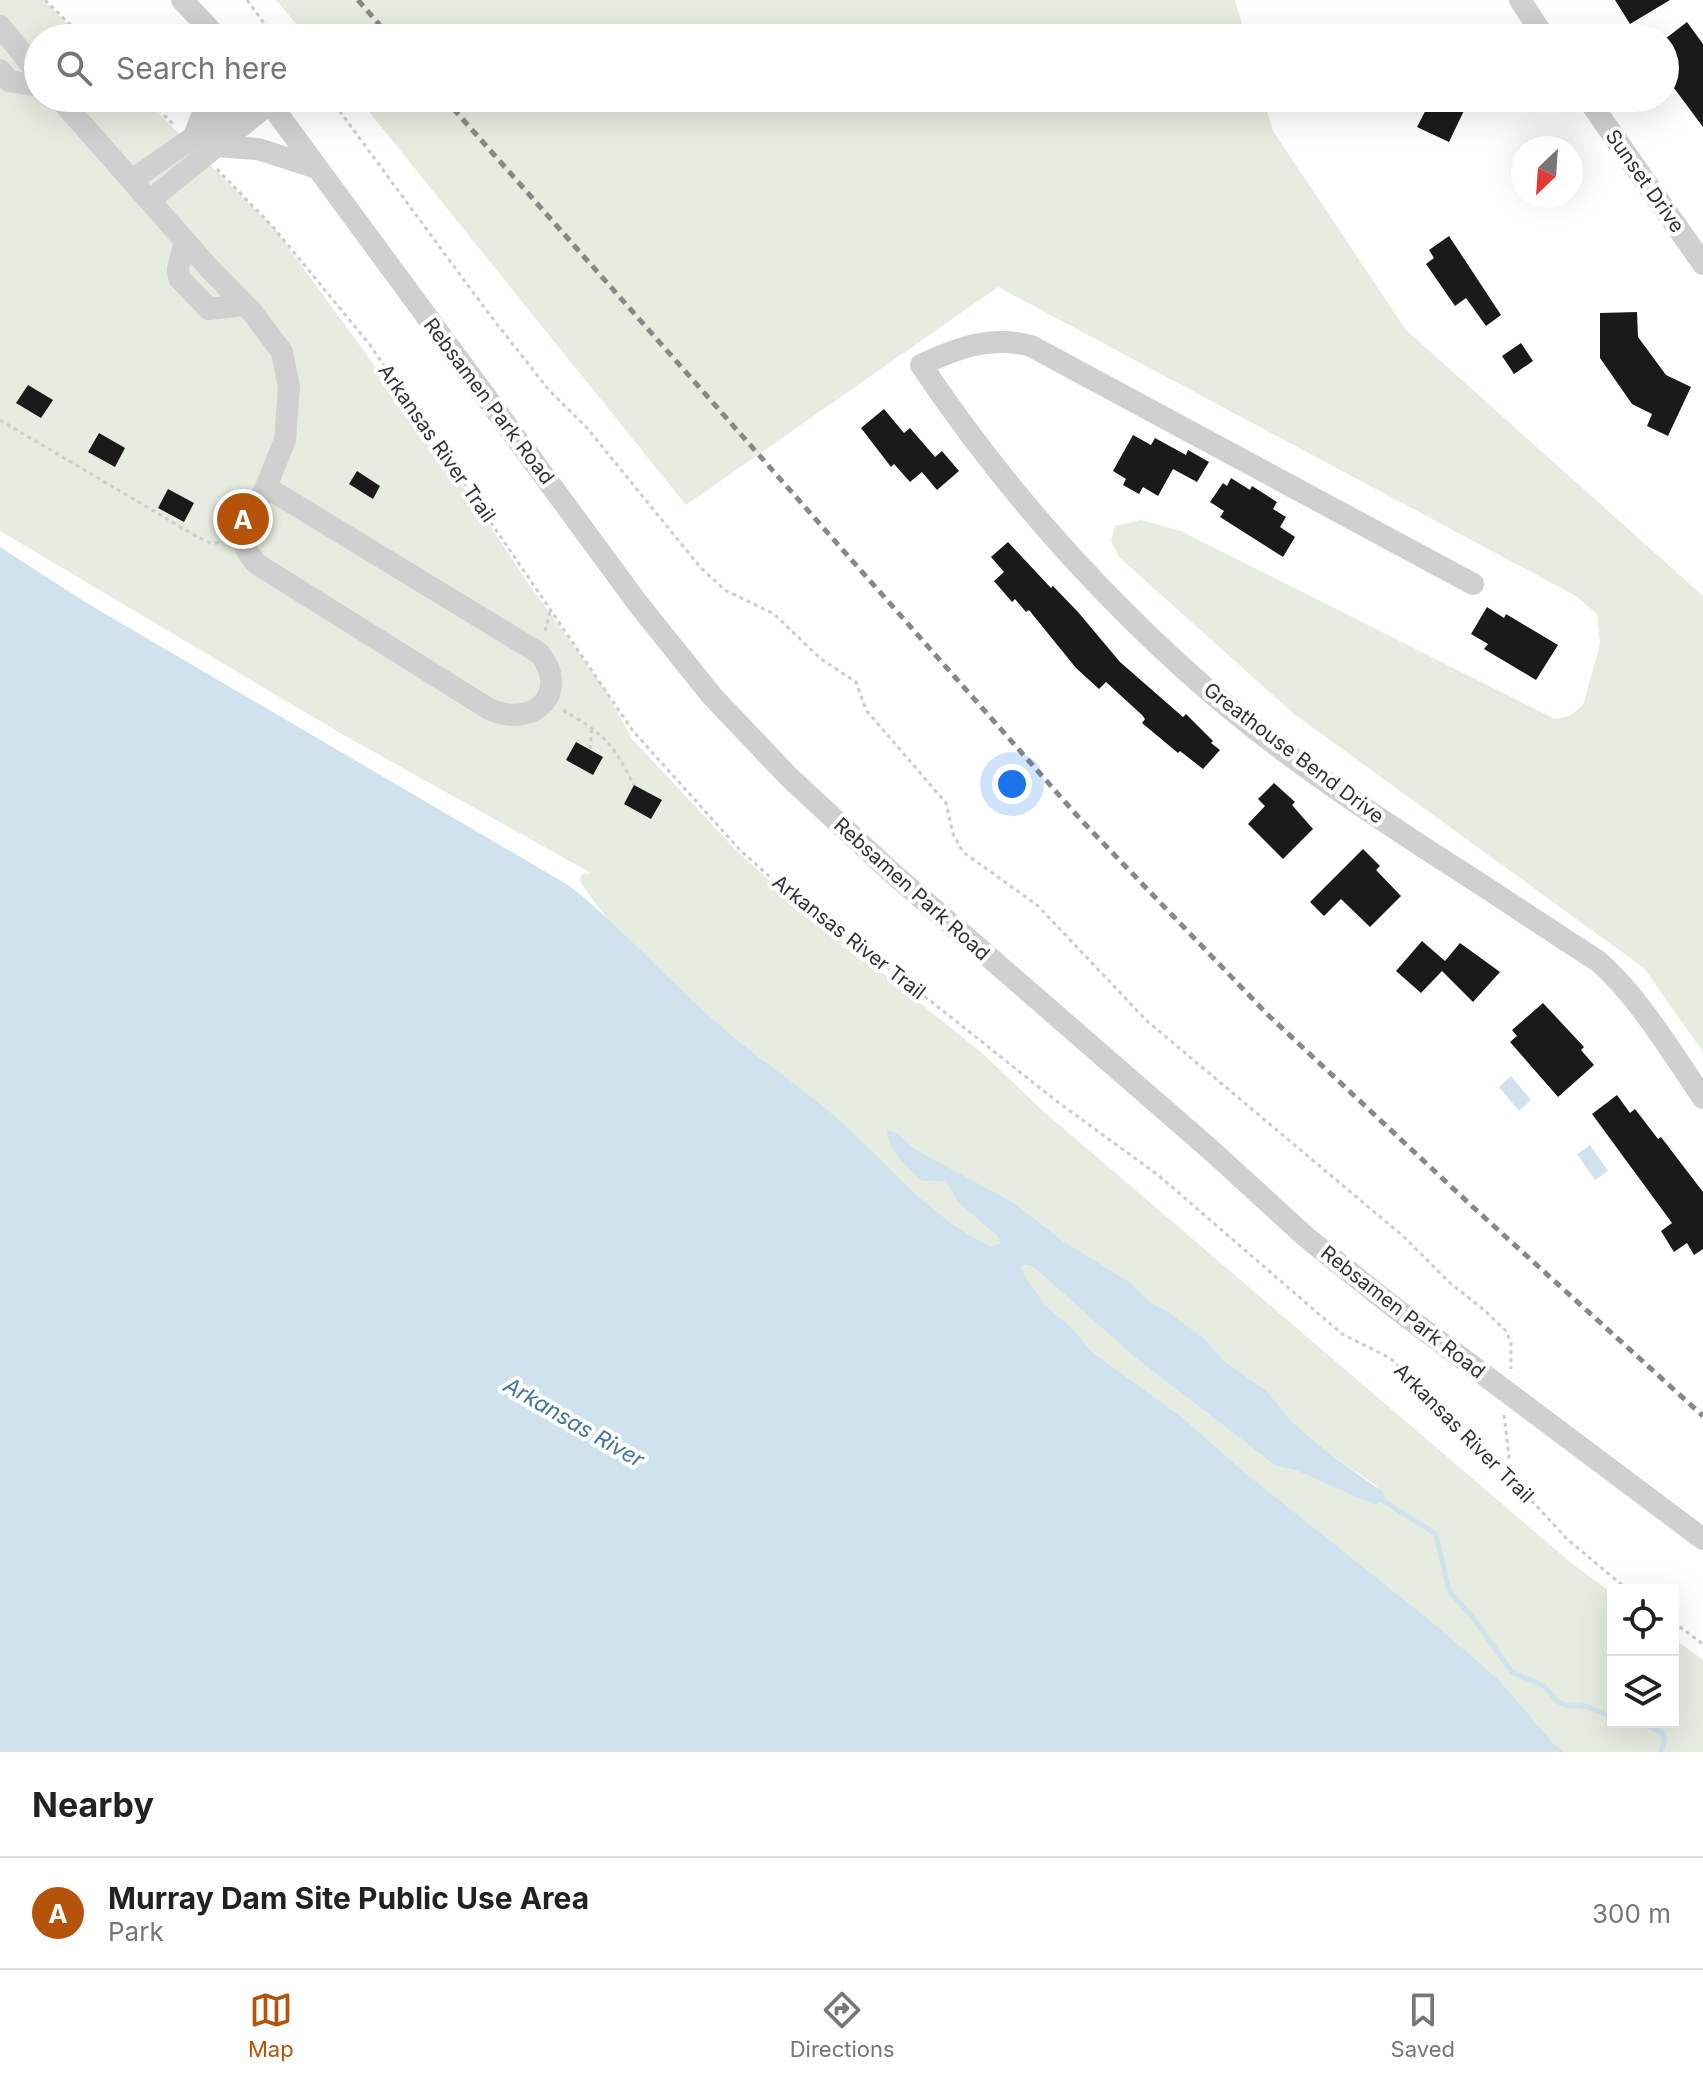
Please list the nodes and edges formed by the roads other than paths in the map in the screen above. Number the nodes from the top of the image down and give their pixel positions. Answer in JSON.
{"nodes":[{"id":1,"x":182,"y":0,"type":"edge"},
{"id":2,"x":1520,"y":0,"type":"edge"},
{"id":3,"x":198,"y":24,"type":"edge"},
{"id":4,"x":1536,"y":24,"type":"edge"},
{"id":5,"x":0,"y":26,"type":"edge"},
{"id":6,"x":24,"y":56,"type":"edge"},
{"id":7,"x":0,"y":70,"type":"edge"},
{"id":8,"x":24,"y":84,"type":"edge"},
{"id":9,"x":71,"y":112,"type":"edge"},
{"id":10,"x":208,"y":112,"type":"edge"},
{"id":11,"x":247,"y":112,"type":"edge"},
{"id":12,"x":272,"y":112,"type":"edge"},
{"id":13,"x":1597,"y":112,"type":"edge"},
{"id":14,"x":204,"y":146,"type":"junction"},
{"id":15,"x":317,"y":168,"type":"junction"},
{"id":16,"x":132,"y":180,"type":"junction"},
{"id":17,"x":150,"y":200,"type":"junction"},
{"id":18,"x":1703,"y":264,"type":"edge"},
{"id":19,"x":266,"y":487,"type":"junction"},
{"id":20,"x":1473,"y":584,"type":"dead end"},
{"id":21,"x":1703,"y":1098,"type":"edge"},
{"id":22,"x":1703,"y":1539,"type":"edge"}],
"edges":[{"from":1,"to":3,"type":"street"},
{"from":2,"to":4,"type":"street"},
{"from":5,"to":6,"type":"street"},
{"from":7,"to":8,"type":"street"},
{"from":9,"to":16,"type":"street"},
{"from":10,"to":14,"type":"street"},
{"from":11,"to":14,"type":"street"},
{"from":12,"to":15,"type":"street","name":"Rebsamen Park Road"},
{"from":13,"to":18,"type":"street","name":"Sunset Drive"},
{"from":14,"to":15,"type":"street"},
{"from":14,"to":16,"type":"street"},
{"from":14,"to":17,"type":"street"},
{"from":15,"to":22,"type":"street","name":"Rebsamen Park Road"},
{"from":16,"to":17,"type":"street"},
{"from":17,"to":19,"type":"street"},
{"from":19,"to":19,"type":"street"},
{"from":20,"to":21,"type":"street","name":"Greathouse Bend Drive"}]}
